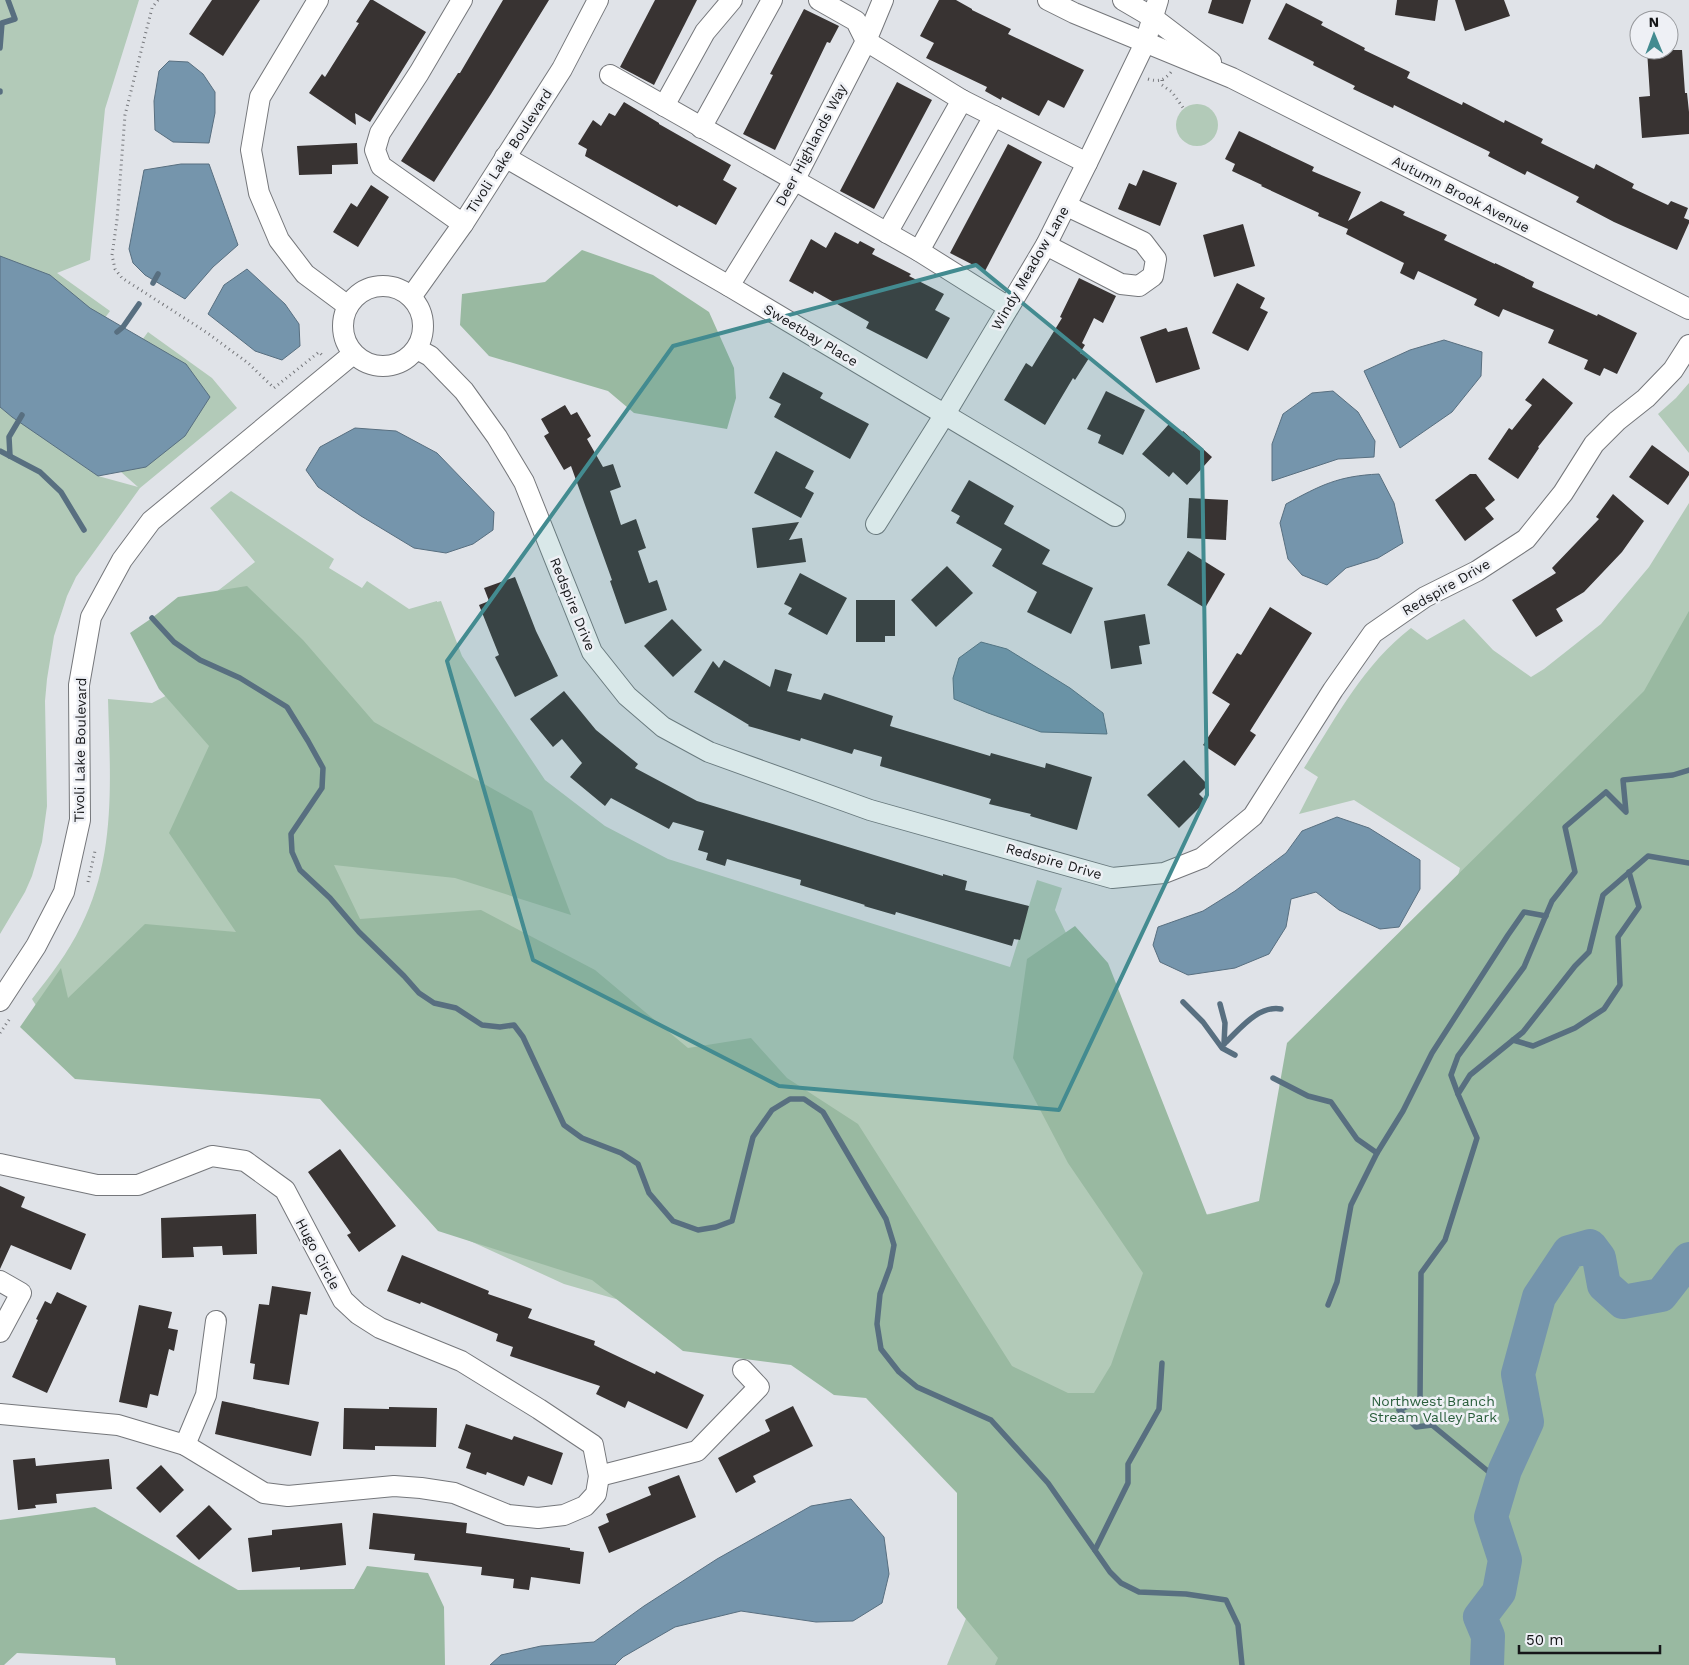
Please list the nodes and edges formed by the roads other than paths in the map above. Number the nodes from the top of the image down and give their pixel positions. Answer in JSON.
{"nodes":[{"id":1,"x":318,"y":0,"type":"edge"},
{"id":2,"x":462,"y":0,"type":"edge"},
{"id":3,"x":598,"y":0,"type":"edge"},
{"id":4,"x":732,"y":0,"type":"edge"},
{"id":5,"x":772,"y":0,"type":"edge"},
{"id":6,"x":819,"y":0,"type":"edge"},
{"id":7,"x":883,"y":0,"type":"edge"},
{"id":8,"x":1048,"y":0,"type":"edge"},
{"id":9,"x":1122,"y":0,"type":"edge"},
{"id":10,"x":1155,"y":9,"type":"edge"},
{"id":11,"x":866,"y":42,"type":"junction"},
{"id":12,"x":1145,"y":42,"type":"junction"},
{"id":13,"x":610,"y":75,"type":"dead end"},
{"id":14,"x":1232,"y":78,"type":"junction"},
{"id":15,"x":962,"y":100,"type":"junction"},
{"id":16,"x":664,"y":106,"type":"junction"},
{"id":17,"x":994,"y":116,"type":"junction"},
{"id":18,"x":701,"y":128,"type":"junction"},
{"id":19,"x":505,"y":157,"type":"junction"},
{"id":20,"x":1087,"y":164,"type":"junction"},
{"id":21,"x":794,"y":181,"type":"junction"},
{"id":22,"x":1067,"y":206,"type":"junction"},
{"id":23,"x":463,"y":224,"type":"junction"},
{"id":24,"x":887,"y":233,"type":"junction"},
{"id":25,"x":1046,"y":245,"type":"junction"},
{"id":26,"x":919,"y":251,"type":"junction"},
{"id":27,"x":729,"y":286,"type":"junction"},
{"id":28,"x":412,"y":297,"type":"junction"},
{"id":29,"x":348,"y":306,"type":"junction"},
{"id":30,"x":1008,"y":307,"type":"junction"},
{"id":31,"x":1689,"y":309,"type":"edge"},
{"id":32,"x":1689,"y":345,"type":"edge"},
{"id":33,"x":417,"y":349,"type":"junction"},
{"id":34,"x":353,"y":354,"type":"junction"},
{"id":35,"x":944,"y":414,"type":"junction"},
{"id":36,"x":1114,"y":516,"type":"dead end"},
{"id":37,"x":876,"y":524,"type":"dead end"},
{"id":38,"x":8,"y":1006,"type":"edge"},
{"id":39,"x":0,"y":1164,"type":"edge"},
{"id":40,"x":0,"y":1281,"type":"edge"},
{"id":41,"x":216,"y":1321,"type":"dead end"},
{"id":42,"x":0,"y":1332,"type":"edge"},
{"id":43,"x":744,"y":1370,"type":"dead end"},
{"id":44,"x":0,"y":1414,"type":"edge"},
{"id":45,"x":185,"y":1445,"type":"junction"},
{"id":46,"x":599,"y":1476,"type":"junction"}],
"edges":[{"from":1,"to":29,"type":"street"},
{"from":2,"to":23,"type":"street"},
{"from":3,"to":19,"type":"street","name":"Tivoli Lake Boulevard"},
{"from":4,"to":16,"type":"street"},
{"from":5,"to":18,"type":"street"},
{"from":6,"to":11,"type":"street"},
{"from":7,"to":11,"type":"street","name":"Deer Highlands Way"},
{"from":8,"to":12,"type":"street","name":"Autumn Brook Avenue"},
{"from":9,"to":10,"type":"street","name":"Autumn Brook Avenue"},
{"from":10,"to":12,"type":"street","name":"Windy Meadow Lane"},
{"from":10,"to":14,"type":"street","name":"Autumn Brook Avenue"},
{"from":11,"to":15,"type":"street"},
{"from":11,"to":21,"type":"street","name":"Deer Highlands Way"},
{"from":12,"to":14,"type":"street","name":"Autumn Brook Avenue"},
{"from":12,"to":20,"type":"street","name":"Windy Meadow Lane"},
{"from":13,"to":16,"type":"street"},
{"from":14,"to":31,"type":"street","name":"Autumn Brook Avenue"},
{"from":15,"to":17,"type":"street"},
{"from":15,"to":24,"type":"street"},
{"from":16,"to":18,"type":"street"},
{"from":17,"to":20,"type":"street"},
{"from":17,"to":26,"type":"street"},
{"from":18,"to":21,"type":"street"},
{"from":19,"to":23,"type":"street","name":"Tivoli Lake Boulevard"},
{"from":19,"to":27,"type":"street","name":"Sweetbay Place"},
{"from":20,"to":22,"type":"street","name":"Windy Meadow Lane"},
{"from":21,"to":24,"type":"street"},
{"from":21,"to":27,"type":"street","name":"Deer Highlands Way"},
{"from":22,"to":25,"type":"street","name":"Windy Meadow Lane"},
{"from":22,"to":25,"type":"street"},
{"from":23,"to":28,"type":"street","name":"Tivoli Lake Boulevard"},
{"from":24,"to":26,"type":"street"},
{"from":25,"to":30,"type":"street","name":"Windy Meadow Lane"},
{"from":26,"to":30,"type":"street"},
{"from":27,"to":35,"type":"street","name":"Sweetbay Place"},
{"from":28,"to":29,"type":"street"},
{"from":28,"to":33,"type":"street"},
{"from":29,"to":34,"type":"street"},
{"from":30,"to":35,"type":"street","name":"Windy Meadow Lane"},
{"from":32,"to":33,"type":"street","name":"Redspire Drive"},
{"from":33,"to":34,"type":"street"},
{"from":34,"to":38,"type":"street","name":"Tivoli Lake Boulevard"},
{"from":35,"to":36,"type":"street","name":"Sweetbay Place"},
{"from":35,"to":37,"type":"street","name":"Windy Meadow Lane"},
{"from":39,"to":46,"type":"street","name":"Hugo Circle"},
{"from":40,"to":42,"type":"street"},
{"from":41,"to":45,"type":"street"},
{"from":43,"to":46,"type":"street"},
{"from":44,"to":45,"type":"street","name":"Hugo Circle"},
{"from":45,"to":46,"type":"street","name":"Hugo Circle"}]}
